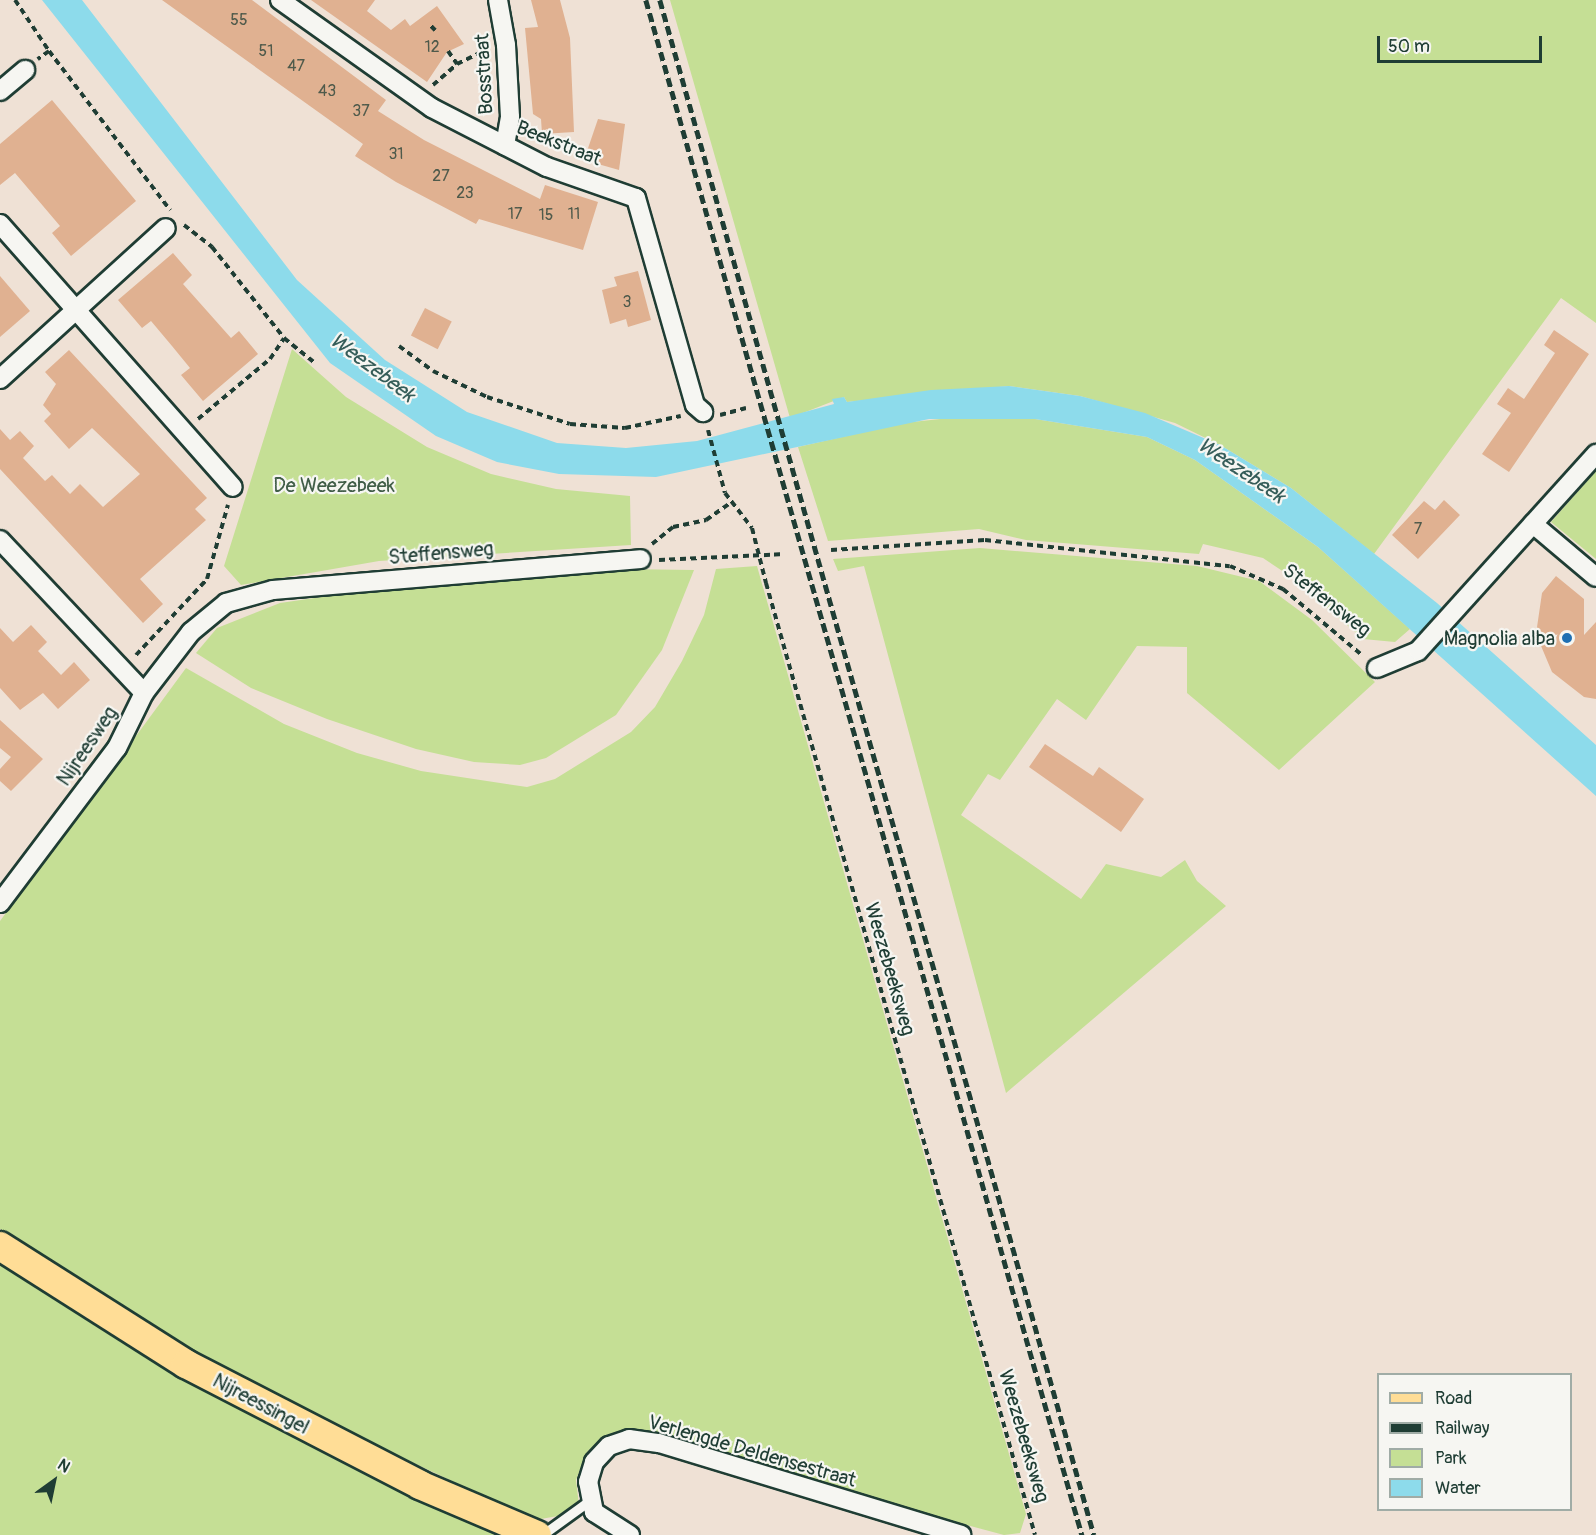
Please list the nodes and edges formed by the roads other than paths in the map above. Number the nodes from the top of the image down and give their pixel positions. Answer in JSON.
{"nodes":[{"id":1,"x":280,"y":0,"type":"edge"},
{"id":2,"x":498,"y":0,"type":"edge"},
{"id":3,"x":25,"y":70,"type":"road end"},
{"id":4,"x":0,"y":91,"type":"edge"},
{"id":5,"x":505,"y":146,"type":"junction"},
{"id":6,"x":0,"y":224,"type":"edge"},
{"id":7,"x":166,"y":228,"type":"dead end"},
{"id":8,"x":73,"y":310,"type":"junction"},
{"id":9,"x":0,"y":379,"type":"edge"},
{"id":10,"x":708,"y":416,"type":"road end"},
{"id":11,"x":1596,"y":454,"type":"edge"},
{"id":12,"x":232,"y":487,"type":"road end"},
{"id":13,"x":1533,"y":524,"type":"junction"},
{"id":14,"x":0,"y":540,"type":"edge"},
{"id":15,"x":641,"y":559,"type":"road end"},
{"id":16,"x":1596,"y":577,"type":"edge"},
{"id":17,"x":1377,"y":668,"type":"road end"},
{"id":18,"x":144,"y":693,"type":"junction"},
{"id":19,"x":0,"y":903,"type":"edge"},
{"id":20,"x":0,"y":1246,"type":"edge"},
{"id":21,"x":590,"y":1501,"type":"junction"},
{"id":22,"x":537,"y":1535,"type":"edge"},
{"id":23,"x":542,"y":1535,"type":"edge"},
{"id":24,"x":630,"y":1535,"type":"edge"},
{"id":25,"x":961,"y":1535,"type":"edge"}],
"edges":[{"from":1,"to":5,"type":"street","name":"Beekstraat"},
{"from":2,"to":5,"type":"street","name":"Bosstraat"},
{"from":3,"to":4,"type":"street"},
{"from":5,"to":10,"type":"street","name":"Beekstraat"},
{"from":6,"to":8,"type":"street"},
{"from":7,"to":8,"type":"street"},
{"from":8,"to":9,"type":"street"},
{"from":8,"to":12,"type":"street"},
{"from":11,"to":13,"type":"street"},
{"from":13,"to":16,"type":"street"},
{"from":13,"to":17,"type":"street"},
{"from":14,"to":18,"type":"street"},
{"from":15,"to":18,"type":"street","name":"Steffensweg"},
{"from":18,"to":19,"type":"street","name":"Nijreesweg"},
{"from":20,"to":22,"type":"main road","name":"Nijreessingel"},
{"from":21,"to":23,"type":"lane"},
{"from":21,"to":24,"type":"street"},
{"from":21,"to":25,"type":"street","name":"Verlengde Deldensestraat"}]}
